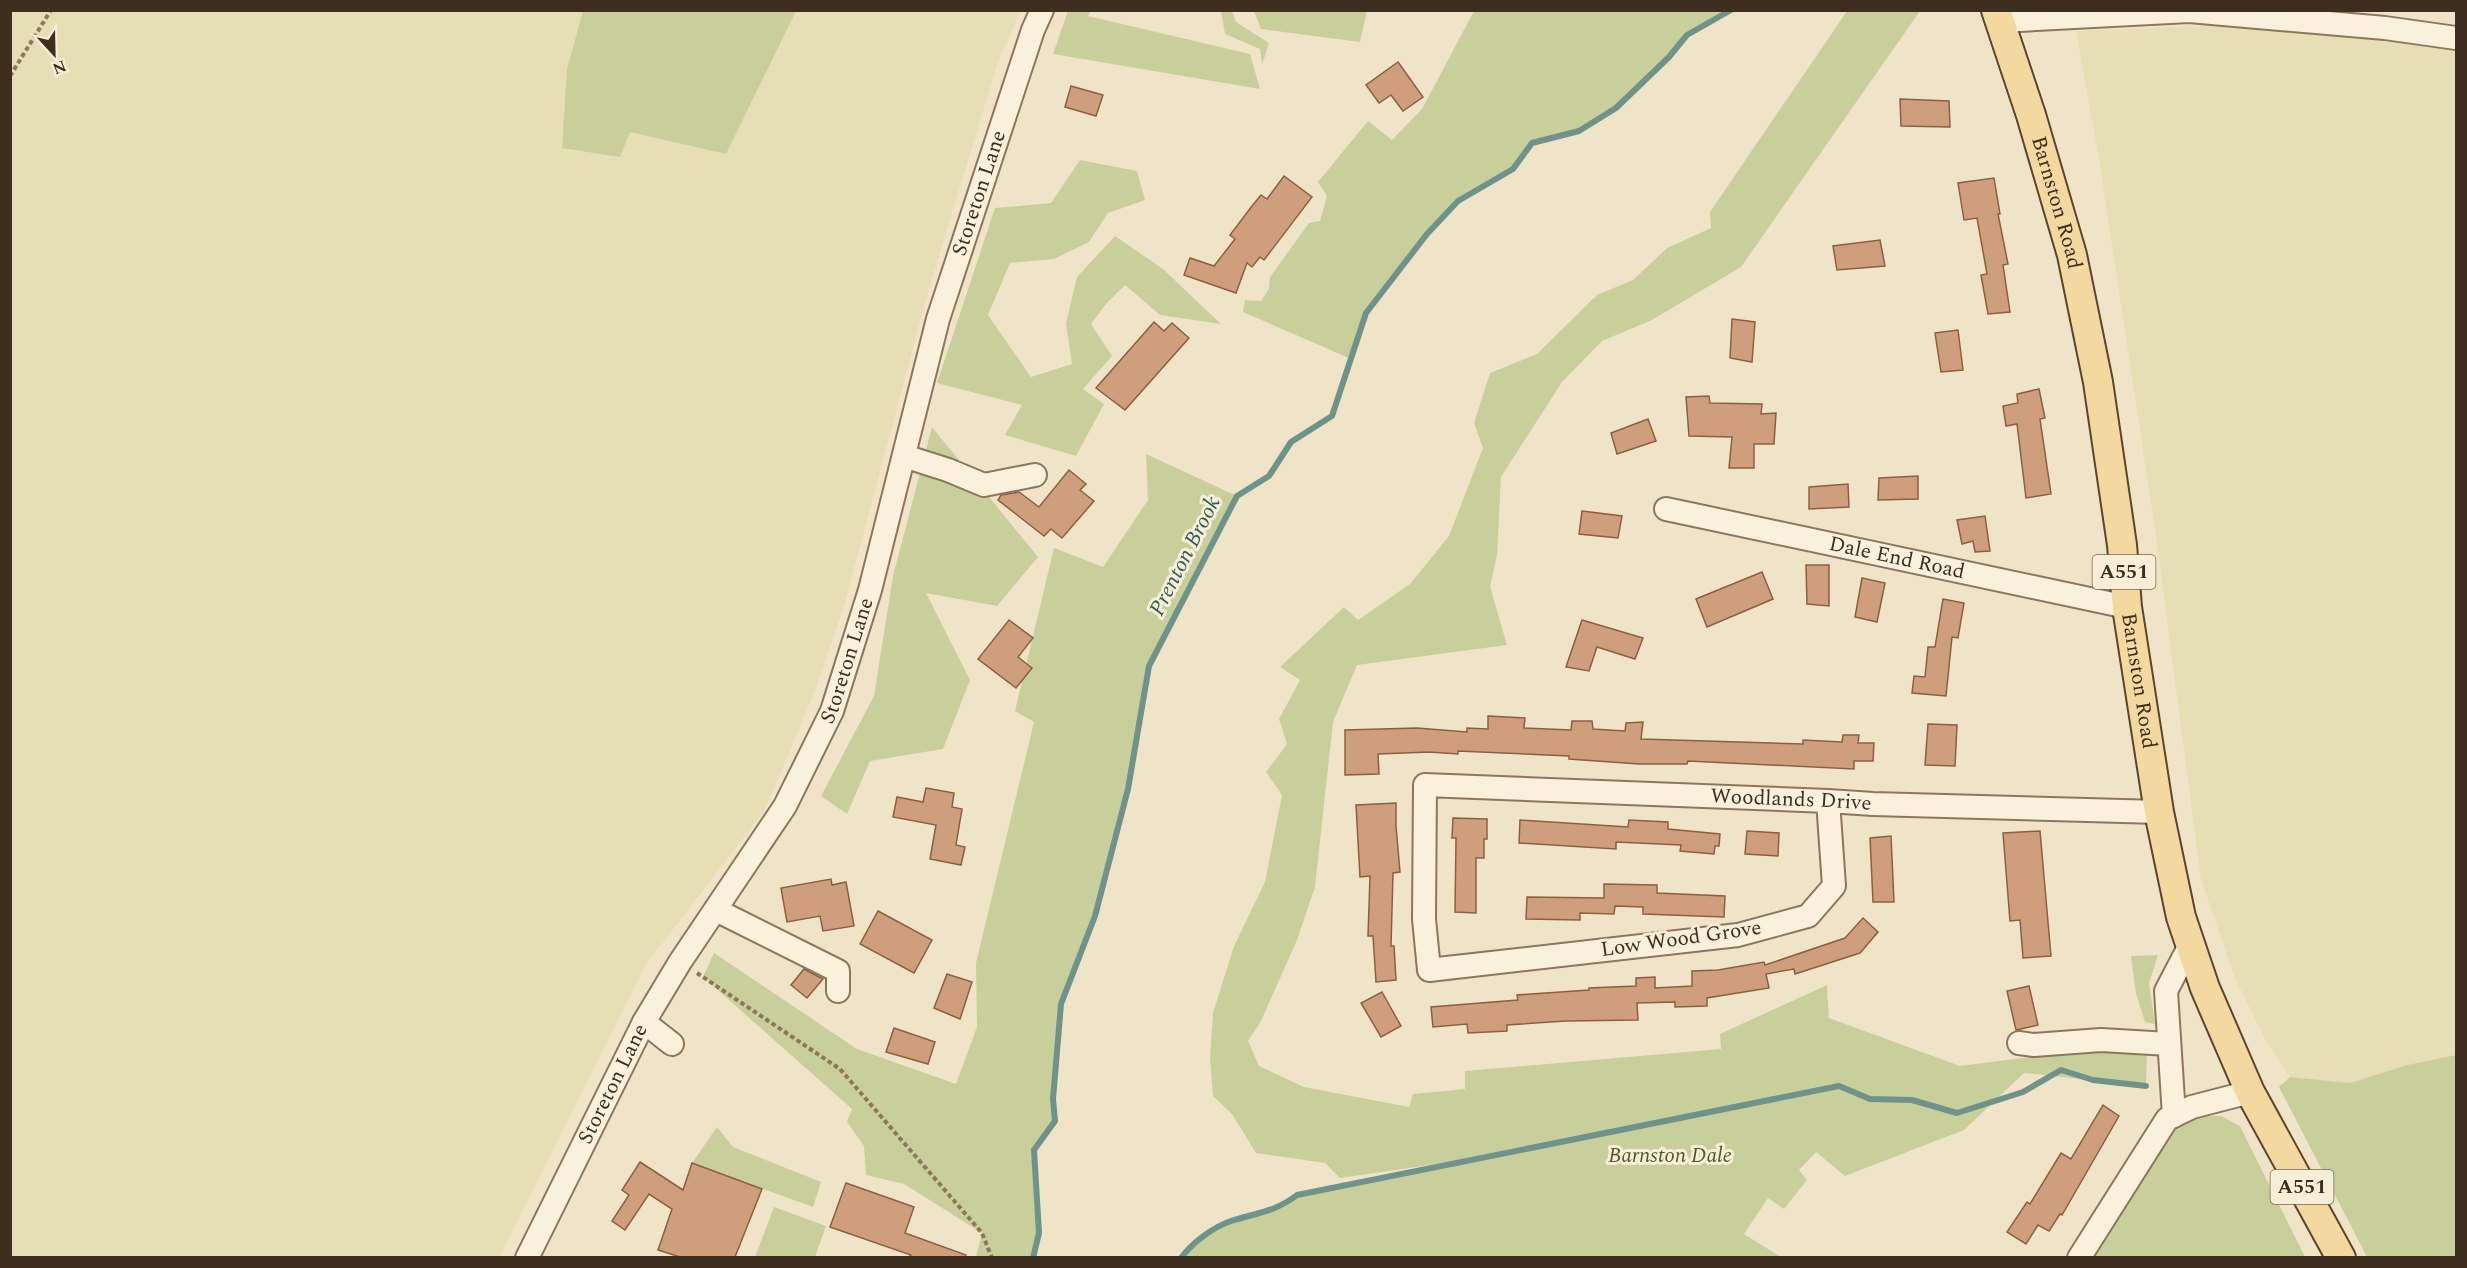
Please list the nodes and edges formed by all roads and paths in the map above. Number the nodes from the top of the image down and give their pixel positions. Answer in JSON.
{"nodes":[{"id":1,"x":51,"y":10,"type":"edge"},
{"id":2,"x":1041,"y":10,"type":"edge"},
{"id":3,"x":2188,"y":11,"type":"edge"},
{"id":4,"x":1999,"y":16,"type":"edge"},
{"id":5,"x":2457,"y":39,"type":"edge"},
{"id":6,"x":10,"y":76,"type":"edge"},
{"id":7,"x":904,"y":456,"type":"junction"},
{"id":8,"x":1035,"y":475,"type":"dead end"},
{"id":9,"x":1666,"y":509,"type":"dead end"},
{"id":10,"x":2127,"y":607,"type":"junction"},
{"id":11,"x":1828,"y":801,"type":"junction"},
{"id":12,"x":2159,"y":812,"type":"junction"},
{"id":13,"x":716,"y":910,"type":"junction"},
{"id":14,"x":2190,"y":945,"type":"junction"},
{"id":15,"x":681,"y":962,"type":"junction"},
{"id":16,"x":1429,"y":970,"type":"joint"},
{"id":17,"x":838,"y":991,"type":"dead end"},
{"id":18,"x":644,"y":1022,"type":"junction"},
{"id":19,"x":2019,"y":1043,"type":"dead end"},
{"id":20,"x":672,"y":1044,"type":"dead end"},
{"id":21,"x":2169,"y":1044,"type":"junction"},
{"id":22,"x":2250,"y":1092,"type":"junction"},
{"id":23,"x":2174,"y":1116,"type":"junction"},
{"id":24,"x":527,"y":1257,"type":"edge"},
{"id":25,"x":992,"y":1257,"type":"edge"},
{"id":26,"x":2079,"y":1257,"type":"edge"},
{"id":27,"x":2341,"y":1257,"type":"edge"}],
"edges":[{"from":1,"to":6,"type":"path"},
{"from":2,"to":7,"type":"street","name":"Storeton Lane"},
{"from":3,"to":4,"type":"street"},
{"from":3,"to":5,"type":"street"},
{"from":4,"to":10,"type":"main road","name":"Barnston Road","number":"A551"},
{"from":7,"to":8,"type":"street"},
{"from":7,"to":13,"type":"street","name":"Storeton Lane"},
{"from":9,"to":10,"type":"street","name":"Dale End Road"},
{"from":10,"to":12,"type":"main road","name":"Barnston Road","number":"A551"},
{"from":11,"to":12,"type":"street","name":"Woodlands Drive"},
{"from":11,"to":16,"type":"street","name":"Low Wood Grove"},
{"from":11,"to":16,"type":"street","name":"Woodlands Drive"},
{"from":12,"to":14,"type":"main road","name":"Barnston Road","number":"A551"},
{"from":13,"to":15,"type":"street","name":"Storeton Lane"},
{"from":13,"to":17,"type":"street"},
{"from":14,"to":21,"type":"street"},
{"from":14,"to":22,"type":"main road","name":"Barnston Road","number":"A551"},
{"from":15,"to":18,"type":"street","name":"Storeton Lane"},
{"from":15,"to":25,"type":"path"},
{"from":18,"to":20,"type":"street"},
{"from":18,"to":24,"type":"street","name":"Storeton Lane"},
{"from":19,"to":21,"type":"street"},
{"from":21,"to":23,"type":"street"},
{"from":22,"to":23,"type":"street"},
{"from":22,"to":27,"type":"main road","name":"Barnston Road","number":"A551"},
{"from":23,"to":26,"type":"street"}]}
